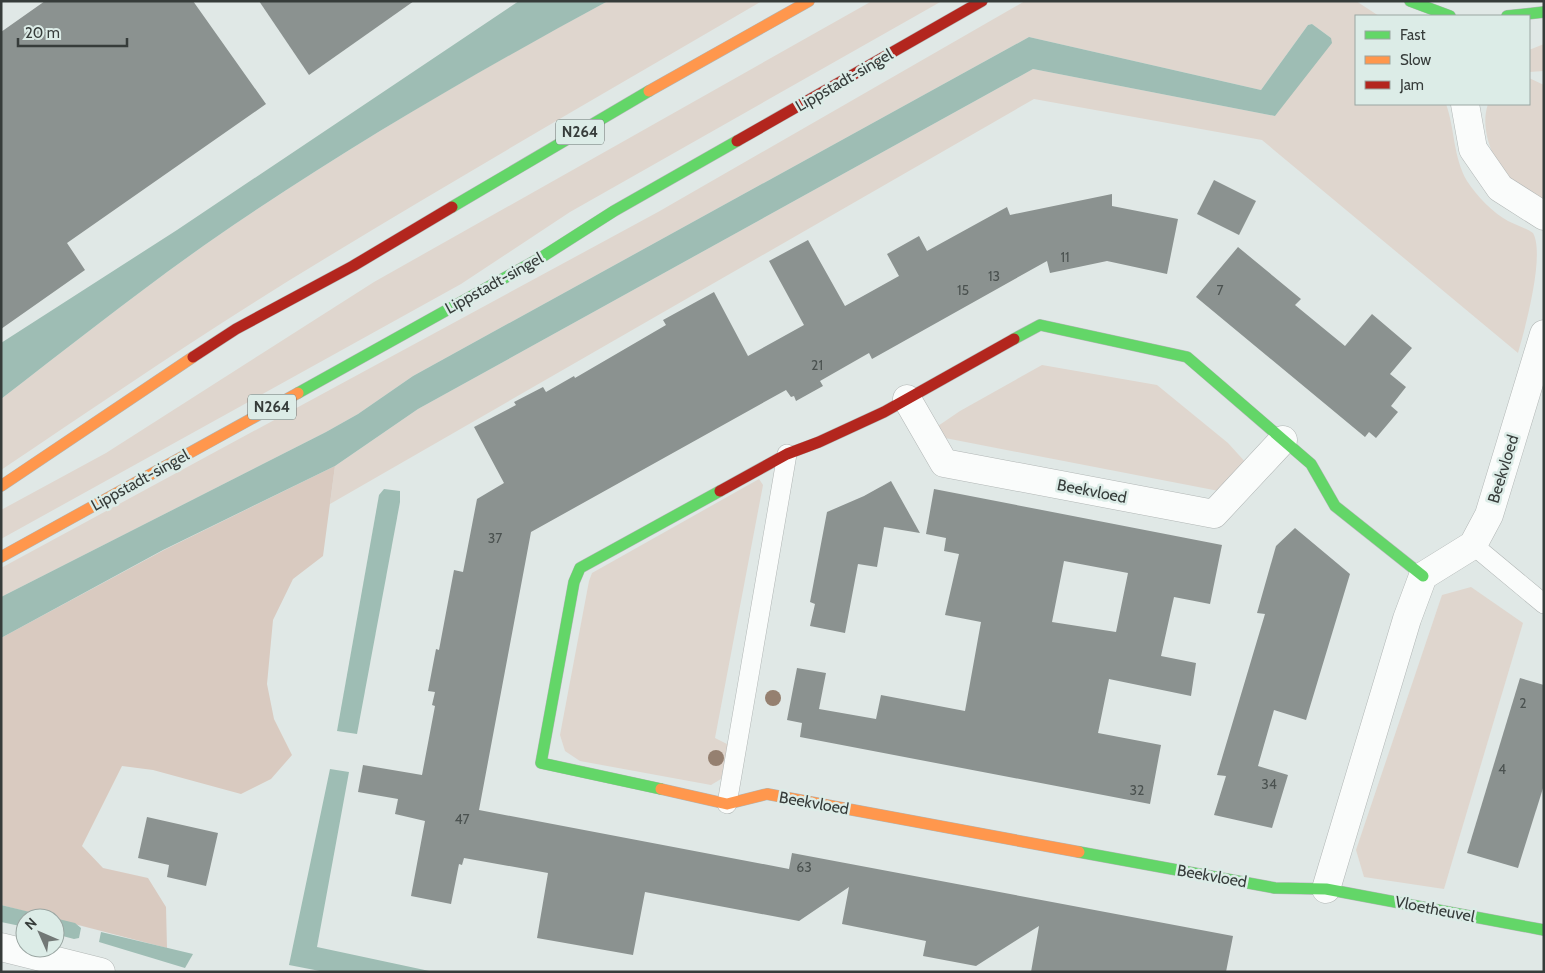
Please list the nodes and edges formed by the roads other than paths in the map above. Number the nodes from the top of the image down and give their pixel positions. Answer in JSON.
{"nodes":[{"id":1,"x":809,"y":1,"type":"edge"},
{"id":2,"x":982,"y":1,"type":"edge"},
{"id":3,"x":1410,"y":1,"type":"edge"},
{"id":4,"x":1544,"y":12,"type":"edge"},
{"id":5,"x":1446,"y":15,"type":"edge"},
{"id":6,"x":1516,"y":15,"type":"edge"},
{"id":7,"x":1465,"y":105,"type":"edge"},
{"id":8,"x":1544,"y":216,"type":"edge"},
{"id":9,"x":1544,"y":334,"type":"edge"},
{"id":10,"x":1539,"y":369,"type":"edge"},
{"id":11,"x":907,"y":399,"type":"junction"},
{"id":12,"x":1283,"y":440,"type":"junction"},
{"id":13,"x":786,"y":454,"type":"junction"},
{"id":14,"x":1,"y":486,"type":"edge"},
{"id":15,"x":1473,"y":545,"type":"junction"},
{"id":16,"x":1,"y":557,"type":"edge"},
{"id":17,"x":1423,"y":576,"type":"junction"},
{"id":18,"x":1544,"y":604,"type":"edge"},
{"id":19,"x":727,"y":804,"type":"junction"},
{"id":20,"x":1326,"y":889,"type":"junction"},
{"id":21,"x":1544,"y":930,"type":"edge"},
{"id":22,"x":1,"y":947,"type":"edge"},
{"id":23,"x":101,"y":972,"type":"edge"}],
"edges":[{"from":1,"to":14,"type":"street","number":"N264"},
{"from":2,"to":16,"type":"street","name":"Lippstadt-singel","number":"N264"},
{"from":3,"to":5,"type":"street"},
{"from":4,"to":6,"type":"street"},
{"from":7,"to":8,"type":"street"},
{"from":9,"to":10,"type":"street","name":"Beekvloed"},
{"from":10,"to":15,"type":"street","name":"Beekvloed"},
{"from":11,"to":12,"type":"street","name":"Beekvloed"},
{"from":11,"to":12,"type":"street","name":"Beekvloed"},
{"from":11,"to":13,"type":"street","name":"Beekvloed"},
{"from":12,"to":17,"type":"street","name":"Beekvloed"},
{"from":13,"to":19,"type":"lane"},
{"from":13,"to":19,"type":"street","name":"Beekvloed"},
{"from":15,"to":17,"type":"street","name":"Beekvloed"},
{"from":15,"to":18,"type":"lane"},
{"from":17,"to":20,"type":"street"},
{"from":19,"to":20,"type":"street","name":"Beekvloed"},
{"from":20,"to":21,"type":"street","name":"Vloetheuvel"},
{"from":22,"to":23,"type":"street"}]}
